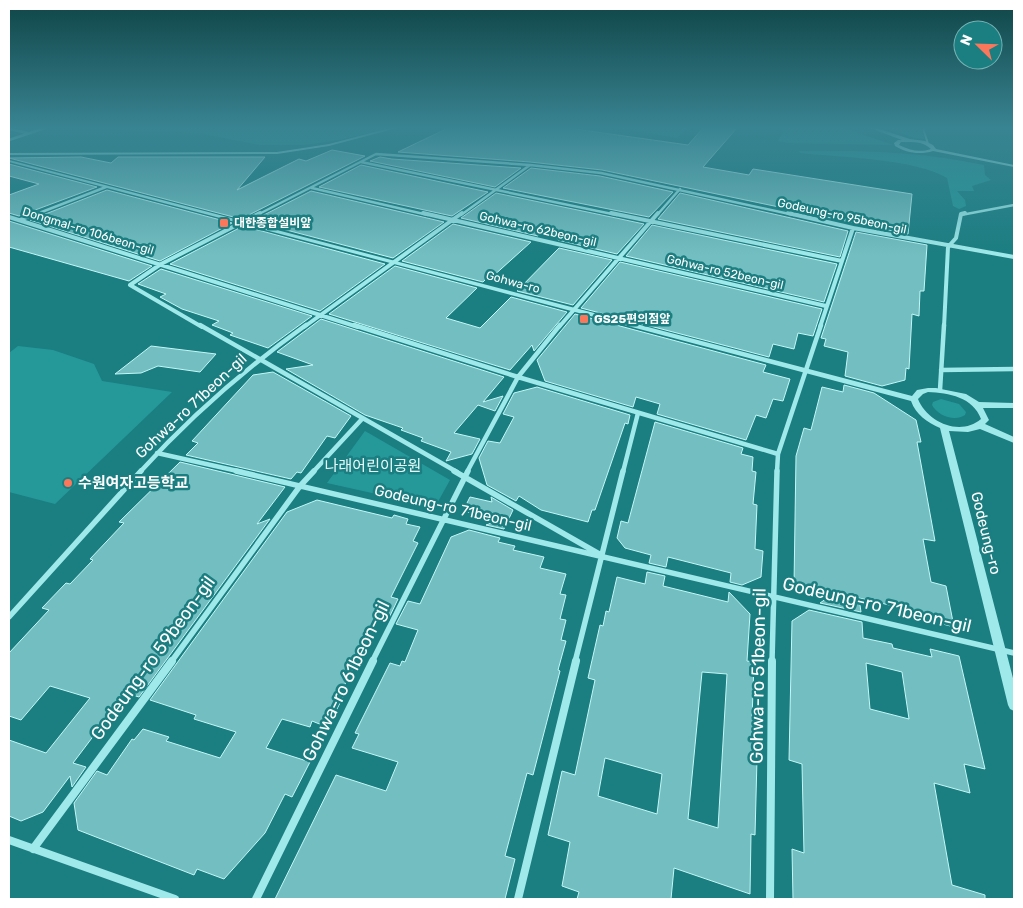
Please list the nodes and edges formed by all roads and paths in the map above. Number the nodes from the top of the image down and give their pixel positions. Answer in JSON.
{"nodes":[{"id":1,"x":44,"y":170,"type":"edge"},
{"id":2,"x":345,"y":170,"type":"edge"},
{"id":3,"x":401,"y":170,"type":"edge"},
{"id":4,"x":523,"y":170,"type":"edge"},
{"id":5,"x":578,"y":170,"type":"edge"},
{"id":6,"x":106,"y":187,"type":"junction"},
{"id":7,"x":312,"y":188,"type":"junction"},
{"id":8,"x":680,"y":189,"type":"junction"},
{"id":9,"x":496,"y":190,"type":"junction"},
{"id":10,"x":1014,"y":205,"type":"edge"},
{"id":11,"x":9,"y":217,"type":"edge"},
{"id":12,"x":20,"y":220,"type":"junction"},
{"id":13,"x":453,"y":220,"type":"junction"},
{"id":14,"x":242,"y":222,"type":"junction"},
{"id":15,"x":651,"y":222,"type":"junction"},
{"id":16,"x":853,"y":228,"type":"junction"},
{"id":17,"x":948,"y":247,"type":"junction"},
{"id":18,"x":1014,"y":257,"type":"edge"},
{"id":19,"x":618,"y":258,"type":"junction"},
{"id":20,"x":842,"y":261,"type":"junction"},
{"id":21,"x":394,"y":262,"type":"junction"},
{"id":22,"x":162,"y":264,"type":"junction"},
{"id":23,"x":826,"y":306,"type":"junction"},
{"id":24,"x":573,"y":310,"type":"junction"},
{"id":25,"x":320,"y":314,"type":"junction"},
{"id":26,"x":258,"y":359,"type":"junction"},
{"id":27,"x":1014,"y":369,"type":"edge"},
{"id":28,"x":941,"y":370,"type":"junction"},
{"id":29,"x":805,"y":371,"type":"junction"},
{"id":30,"x":518,"y":377,"type":"junction"},
{"id":31,"x":940,"y":390,"type":"junction"},
{"id":32,"x":914,"y":398,"type":"junction"},
{"id":33,"x":977,"y":405,"type":"junction"},
{"id":34,"x":1014,"y":405,"type":"edge"},
{"id":35,"x":638,"y":413,"type":"junction"},
{"id":36,"x":362,"y":419,"type":"junction"},
{"id":37,"x":944,"y":426,"type":"junction"},
{"id":38,"x":981,"y":426,"type":"junction"},
{"id":39,"x":1014,"y":440,"type":"edge"},
{"id":40,"x":156,"y":453,"type":"junction"},
{"id":41,"x":778,"y":454,"type":"junction"},
{"id":42,"x":465,"y":477,"type":"junction"},
{"id":43,"x":300,"y":486,"type":"junction"},
{"id":44,"x":444,"y":518,"type":"junction"},
{"id":45,"x":601,"y":555,"type":"junction"},
{"id":46,"x":773,"y":596,"type":"junction"},
{"id":47,"x":9,"y":617,"type":"edge"},
{"id":48,"x":1000,"y":649,"type":"junction"},
{"id":49,"x":1014,"y":653,"type":"edge"},
{"id":50,"x":1014,"y":705,"type":"edge"},
{"id":51,"x":9,"y":840,"type":"edge"},
{"id":52,"x":33,"y":849,"type":"junction"},
{"id":53,"x":175,"y":899,"type":"edge"},
{"id":54,"x":256,"y":899,"type":"edge"},
{"id":55,"x":518,"y":899,"type":"edge"},
{"id":56,"x":770,"y":899,"type":"edge"}],
"edges":[{"from":1,"to":6,"type":"street","name":"Gohwa-ro"},
{"from":2,"to":7,"type":"street"},
{"from":3,"to":9,"type":"street","name":"Gohwa-ro 62beon-gil"},
{"from":4,"to":9,"type":"street","name":"Gohwa-ro 71beon-gil"},
{"from":5,"to":8,"type":"street","name":"Godeung-ro 95beon-gil"},
{"from":6,"to":12,"type":"street"},
{"from":6,"to":14,"type":"street","name":"Gohwa-ro"},
{"from":7,"to":13,"type":"street","name":"Gohwa-ro 62beon-gil"},
{"from":7,"to":14,"type":"street"},
{"from":8,"to":15,"type":"street"},
{"from":8,"to":16,"type":"street","name":"Godeung-ro 95beon-gil"},
{"from":9,"to":13,"type":"street","name":"Gohwa-ro 71beon-gil"},
{"from":9,"to":15,"type":"street","name":"Gohwa-ro 62beon-gil"},
{"from":10,"to":17,"type":"street"},
{"from":11,"to":12,"type":"street","name":"Dongmal-ro 106beon-gil"},
{"from":12,"to":22,"type":"street","name":"Dongmal-ro 106beon-gil"},
{"from":13,"to":19,"type":"street","name":"Gohwa-ro 62beon-gil"},
{"from":13,"to":21,"type":"street","name":"Gohwa-ro 71beon-gil"},
{"from":14,"to":21,"type":"street","name":"Gohwa-ro"},
{"from":14,"to":22,"type":"street"},
{"from":15,"to":19,"type":"street"},
{"from":15,"to":20,"type":"street"},
{"from":16,"to":17,"type":"street","name":"Godeung-ro 95beon-gil"},
{"from":16,"to":20,"type":"street"},
{"from":17,"to":18,"type":"street","name":"Godeung-ro 95beon-gil"},
{"from":17,"to":28,"type":"street"},
{"from":19,"to":23,"type":"street","name":"Gohwa-ro 52beon-gil"},
{"from":19,"to":24,"type":"street"},
{"from":20,"to":23,"type":"street"},
{"from":21,"to":24,"type":"street","name":"Gohwa-ro"},
{"from":21,"to":25,"type":"street","name":"Gohwa-ro 71beon-gil"},
{"from":22,"to":25,"type":"street"},
{"from":22,"to":26,"type":"street"},
{"from":23,"to":29,"type":"street"},
{"from":24,"to":29,"type":"street","name":"Gohwa-ro"},
{"from":24,"to":30,"type":"street","name":"Gohwa-ro 61beon-gil"},
{"from":25,"to":26,"type":"street","name":"Gohwa-ro 71beon-gil"},
{"from":25,"to":30,"type":"street"},
{"from":26,"to":36,"type":"street"},
{"from":26,"to":40,"type":"street","name":"Gohwa-ro 71beon-gil"},
{"from":27,"to":28,"type":"street"},
{"from":28,"to":31,"type":"street"},
{"from":29,"to":32,"type":"street","name":"Gohwa-ro"},
{"from":29,"to":41,"type":"street","name":"Gohwa-ro 51beon-gil"},
{"from":30,"to":35,"type":"street"},
{"from":30,"to":42,"type":"street","name":"Gohwa-ro 61beon-gil"},
{"from":31,"to":32,"type":"street"},
{"from":31,"to":33,"type":"street"},
{"from":32,"to":37,"type":"street"},
{"from":33,"to":34,"type":"street"},
{"from":33,"to":38,"type":"street"},
{"from":35,"to":41,"type":"street"},
{"from":35,"to":45,"type":"street"},
{"from":36,"to":42,"type":"street"},
{"from":36,"to":43,"type":"street"},
{"from":37,"to":38,"type":"street"},
{"from":37,"to":48,"type":"street","name":"Godeung-ro"},
{"from":38,"to":39,"type":"street"},
{"from":40,"to":43,"type":"street","name":"Godeung-ro 71beon-gil"},
{"from":40,"to":47,"type":"street","name":"Gohwa-ro 71beon-gil"},
{"from":41,"to":46,"type":"street","name":"Gohwa-ro 51beon-gil"},
{"from":42,"to":44,"type":"street","name":"Gohwa-ro 61beon-gil"},
{"from":42,"to":45,"type":"street"},
{"from":43,"to":44,"type":"street","name":"Godeung-ro 71beon-gil"},
{"from":43,"to":52,"type":"street","name":"Godeung-ro 59beon-gil"},
{"from":44,"to":45,"type":"street","name":"Godeung-ro 71beon-gil"},
{"from":44,"to":54,"type":"street","name":"Gohwa-ro 61beon-gil"},
{"from":45,"to":46,"type":"street","name":"Godeung-ro 71beon-gil"},
{"from":45,"to":55,"type":"street"},
{"from":46,"to":48,"type":"street","name":"Godeung-ro 71beon-gil"},
{"from":46,"to":56,"type":"street","name":"Gohwa-ro 51beon-gil"},
{"from":48,"to":49,"type":"street","name":"Godeung-ro 71beon-gil"},
{"from":48,"to":50,"type":"street","name":"Godeung-ro"},
{"from":51,"to":52,"type":"street"},
{"from":52,"to":53,"type":"street"}]}
